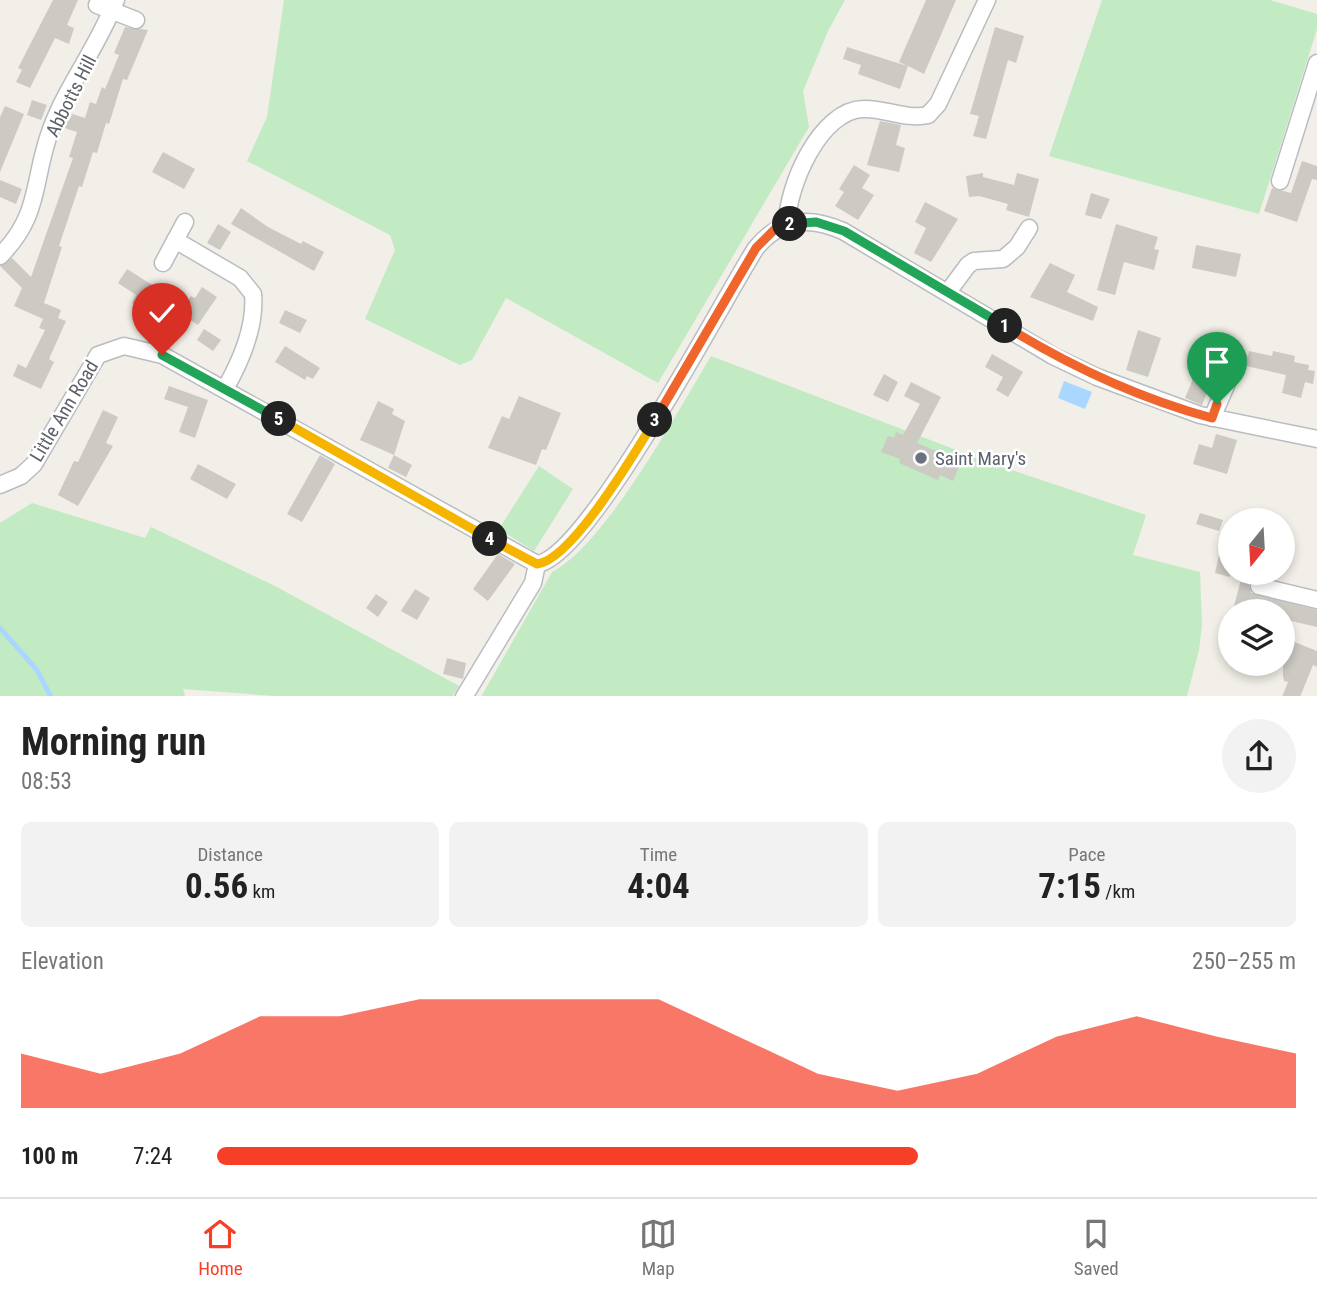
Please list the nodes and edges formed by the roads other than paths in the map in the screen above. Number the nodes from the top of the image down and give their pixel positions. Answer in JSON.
{"nodes":[{"id":1,"x":987,"y":0,"type":"edge"},
{"id":2,"x":108,"y":5,"type":"edge"},
{"id":3,"x":136,"y":20,"type":"dead end"},
{"id":4,"x":1317,"y":63,"type":"edge"},
{"id":5,"x":1280,"y":181,"type":"dead end"},
{"id":6,"x":186,"y":222,"type":"dead end"},
{"id":7,"x":787,"y":224,"type":"junction"},
{"id":8,"x":1029,"y":228,"type":"dead end"},
{"id":9,"x":175,"y":240,"type":"junction"},
{"id":10,"x":0,"y":256,"type":"edge"},
{"id":11,"x":163,"y":263,"type":"dead end"},
{"id":12,"x":948,"y":292,"type":"junction"},
{"id":13,"x":1238,"y":358,"type":"dead end"},
{"id":14,"x":226,"y":389,"type":"junction"},
{"id":15,"x":1212,"y":418,"type":"junction"},
{"id":16,"x":1317,"y":439,"type":"edge"},
{"id":17,"x":0,"y":485,"type":"edge"},
{"id":18,"x":537,"y":564,"type":"junction"},
{"id":19,"x":1259,"y":586,"type":"dead end"},
{"id":20,"x":1317,"y":600,"type":"edge"},
{"id":21,"x":464,"y":696,"type":"edge"}],
"edges":[{"from":1,"to":7,"type":"street"},
{"from":2,"to":3,"type":"street","name":"Abbotts Hill"},
{"from":2,"to":10,"type":"street","name":"Abbotts Hill"},
{"from":4,"to":5,"type":"street"},
{"from":6,"to":9,"type":"street"},
{"from":7,"to":12,"type":"street"},
{"from":7,"to":18,"type":"street"},
{"from":8,"to":12,"type":"street"},
{"from":9,"to":11,"type":"street"},
{"from":9,"to":14,"type":"street"},
{"from":12,"to":15,"type":"street"},
{"from":13,"to":15,"type":"street"},
{"from":14,"to":17,"type":"street","name":"Little Ann Road"},
{"from":14,"to":18,"type":"street","name":"Little Ann Road"},
{"from":15,"to":16,"type":"street"},
{"from":18,"to":21,"type":"street"},
{"from":19,"to":20,"type":"street"}]}
